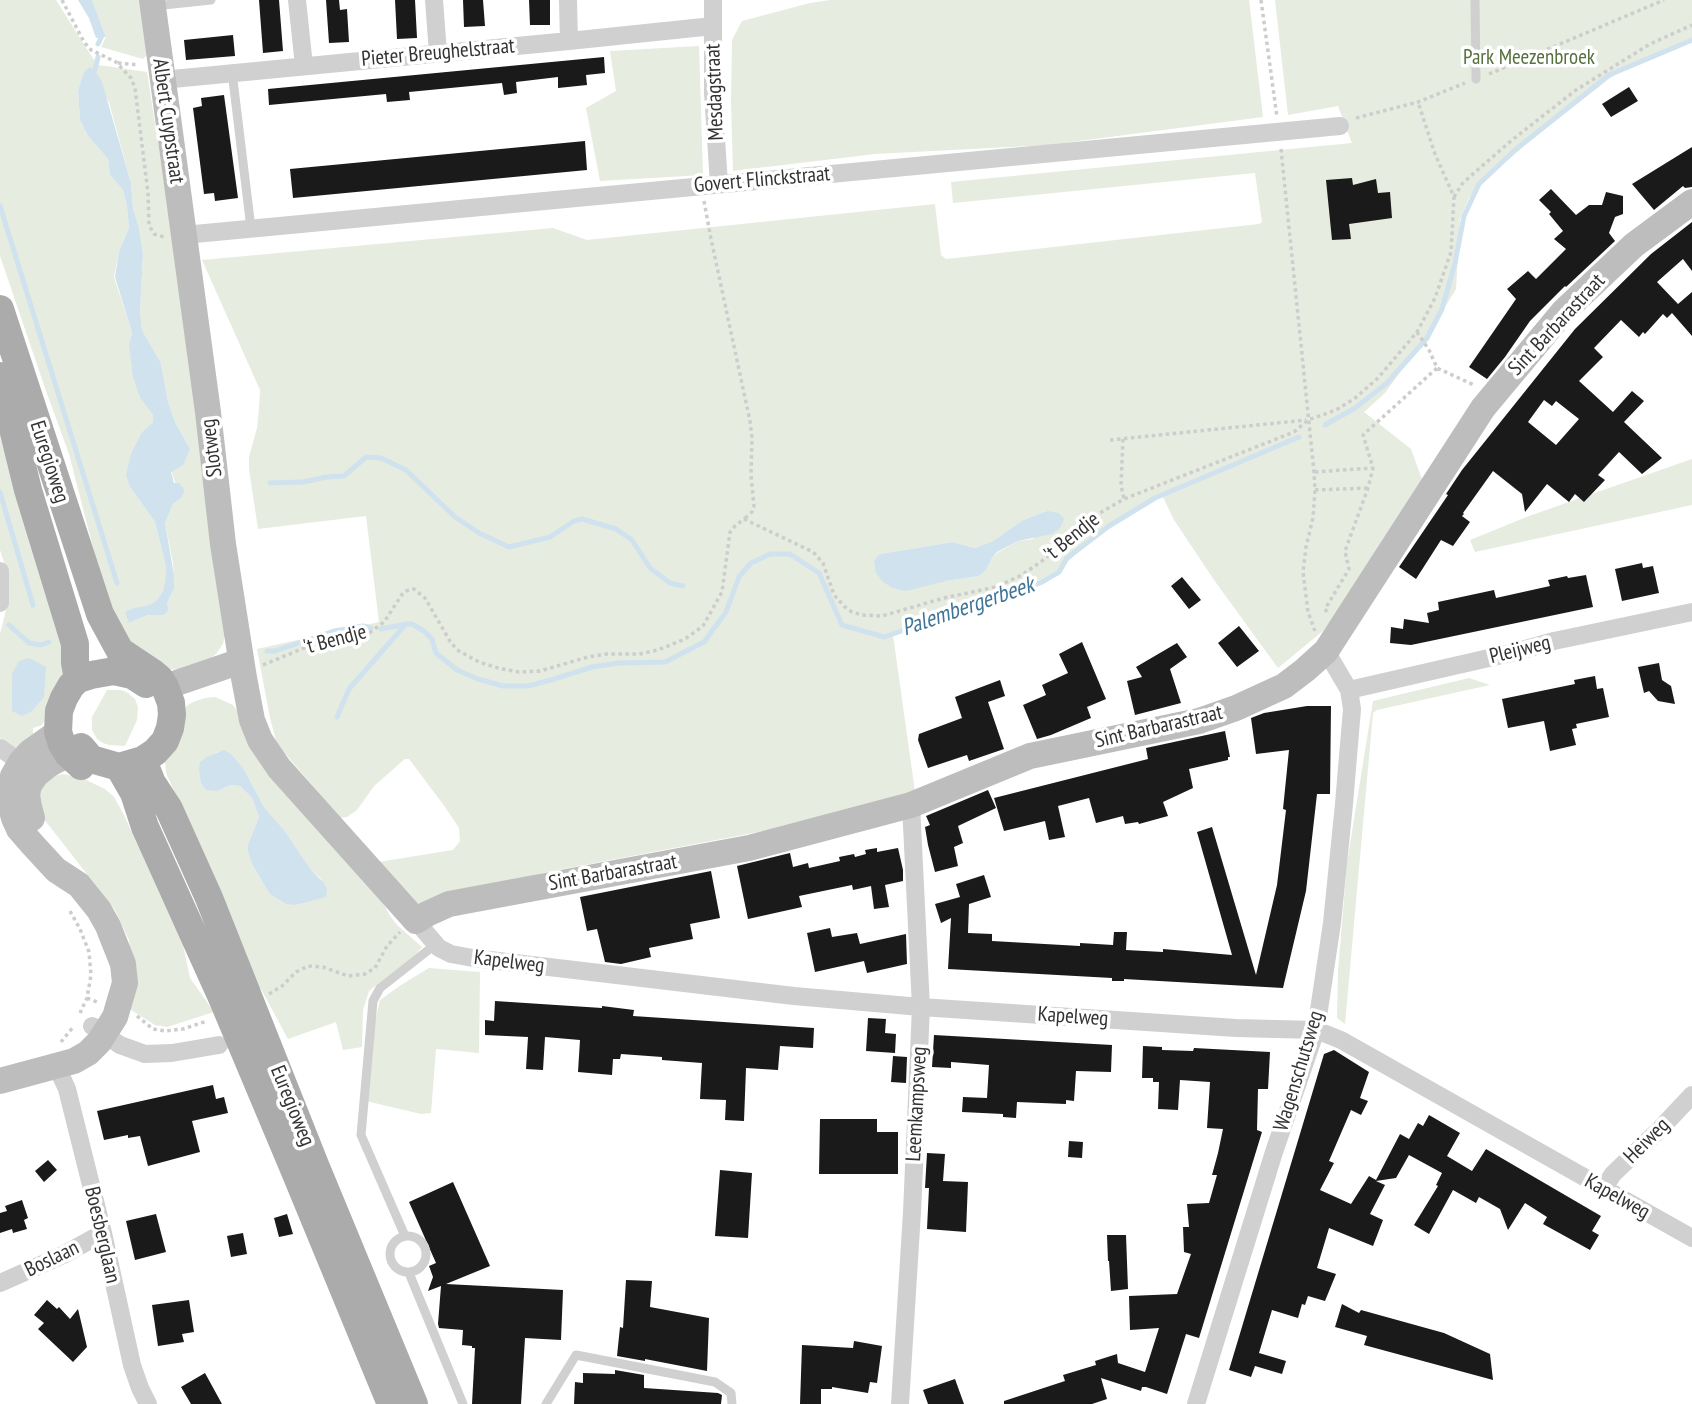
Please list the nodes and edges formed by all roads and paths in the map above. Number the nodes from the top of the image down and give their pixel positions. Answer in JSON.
{"nodes":[{"id":1,"x":62,"y":0,"type":"edge"},
{"id":2,"x":211,"y":0,"type":"edge"},
{"id":3,"x":297,"y":0,"type":"edge"},
{"id":4,"x":434,"y":0,"type":"edge"},
{"id":5,"x":568,"y":0,"type":"edge"},
{"id":6,"x":713,"y":0,"type":"edge"},
{"id":7,"x":1261,"y":0,"type":"edge"},
{"id":8,"x":1475,"y":0,"type":"edge"},
{"id":9,"x":1662,"y":1,"type":"edge"},
{"id":10,"x":152,"y":3,"type":"edge"},
{"id":11,"x":1692,"y":25,"type":"edge"},
{"id":12,"x":713,"y":26,"type":"junction"},
{"id":13,"x":569,"y":41,"type":"junction"},
{"id":14,"x":438,"y":53,"type":"junction"},
{"id":15,"x":304,"y":66,"type":"junction"},
{"id":16,"x":232,"y":72,"type":"junction"},
{"id":17,"x":1476,"y":79,"type":"junction"},
{"id":18,"x":162,"y":80,"type":"junction"},
{"id":19,"x":1418,"y":102,"type":"junction"},
{"id":20,"x":1340,"y":126,"type":"joint"},
{"id":21,"x":1279,"y":131,"type":"junction"},
{"id":22,"x":710,"y":185,"type":"junction"},
{"id":23,"x":1454,"y":198,"type":"junction"},
{"id":24,"x":1692,"y":202,"type":"edge"},
{"id":25,"x":251,"y":228,"type":"junction"},
{"id":26,"x":184,"y":235,"type":"junction"},
{"id":27,"x":0,"y":309,"type":"edge"},
{"id":28,"x":1418,"y":332,"type":"junction"},
{"id":29,"x":1437,"y":368,"type":"junction"},
{"id":30,"x":0,"y":376,"type":"edge"},
{"id":31,"x":1494,"y":394,"type":"junction"},
{"id":32,"x":1308,"y":420,"type":"junction"},
{"id":33,"x":1123,"y":439,"type":"junction"},
{"id":34,"x":1110,"y":440,"type":"dead end"},
{"id":35,"x":1373,"y":468,"type":"junction"},
{"id":36,"x":1314,"y":472,"type":"junction"},
{"id":37,"x":1368,"y":488,"type":"junction"},
{"id":38,"x":1315,"y":490,"type":"junction"},
{"id":39,"x":1124,"y":499,"type":"junction"},
{"id":40,"x":744,"y":519,"type":"junction"},
{"id":41,"x":0,"y":571,"type":"edge"},
{"id":42,"x":0,"y":601,"type":"edge"},
{"id":43,"x":1692,"y":612,"type":"edge"},
{"id":44,"x":1331,"y":642,"type":"junction"},
{"id":45,"x":247,"y":669,"type":"junction"},
{"id":46,"x":103,"y":671,"type":"junction"},
{"id":47,"x":1349,"y":690,"type":"junction"},
{"id":48,"x":163,"y":694,"type":"junction"},
{"id":49,"x":69,"y":744,"type":"junction"},
{"id":50,"x":19,"y":761,"type":"edge"},
{"id":51,"x":131,"y":765,"type":"junction"},
{"id":52,"x":911,"y":805,"type":"junction"},
{"id":53,"x":73,"y":896,"type":"junction"},
{"id":54,"x":416,"y":921,"type":"junction"},
{"id":55,"x":436,"y":944,"type":"junction"},
{"id":56,"x":264,"y":997,"type":"dead end"},
{"id":57,"x":921,"y":1007,"type":"junction"},
{"id":58,"x":216,"y":1017,"type":"dead end"},
{"id":59,"x":146,"y":1024,"type":"dead end"},
{"id":60,"x":88,"y":1026,"type":"junction"},
{"id":61,"x":1316,"y":1030,"type":"junction"},
{"id":62,"x":219,"y":1045,"type":"dead end"},
{"id":63,"x":58,"y":1055,"type":"junction"},
{"id":64,"x":0,"y":1081,"type":"edge"},
{"id":65,"x":1692,"y":1095,"type":"edge"},
{"id":66,"x":1602,"y":1189,"type":"junction"},
{"id":67,"x":103,"y":1233,"type":"junction"},
{"id":68,"x":405,"y":1236,"type":"junction"},
{"id":69,"x":1692,"y":1238,"type":"edge"},
{"id":70,"x":409,"y":1273,"type":"junction"},
{"id":71,"x":0,"y":1283,"type":"edge"},
{"id":72,"x":148,"y":1404,"type":"edge"},
{"id":73,"x":391,"y":1404,"type":"edge"},
{"id":74,"x":414,"y":1404,"type":"edge"},
{"id":75,"x":463,"y":1404,"type":"edge"},
{"id":76,"x":546,"y":1404,"type":"edge"},
{"id":77,"x":732,"y":1404,"type":"edge"},
{"id":78,"x":900,"y":1404,"type":"edge"},
{"id":79,"x":1196,"y":1404,"type":"edge"}],
"edges":[{"from":1,"to":26,"type":"path"},
{"from":2,"to":10,"type":"lane","name":"Albert Cuypstraat"},
{"from":3,"to":15,"type":"street"},
{"from":4,"to":14,"type":"street"},
{"from":5,"to":13,"type":"street"},
{"from":6,"to":12,"type":"street","name":"Mesdagstraat"},
{"from":7,"to":21,"type":"path"},
{"from":8,"to":17,"type":"lane"},
{"from":9,"to":17,"type":"path"},
{"from":10,"to":18,"type":"street","name":"Albert Cuypstraat"},
{"from":11,"to":23,"type":"path"},
{"from":12,"to":13,"type":"street","name":"Pieter Breughelstraat"},
{"from":12,"to":22,"type":"street","name":"Mesdagstraat"},
{"from":13,"to":14,"type":"street","name":"Pieter Breughelstraat"},
{"from":14,"to":15,"type":"street","name":"Pieter Breughelstraat"},
{"from":15,"to":16,"type":"street","name":"Pieter Breughelstraat"},
{"from":16,"to":18,"type":"street","name":"Pieter Breughelstraat"},
{"from":16,"to":25,"type":"lane"},
{"from":17,"to":19,"type":"path"},
{"from":18,"to":26,"type":"street","name":"Albert Cuypstraat"},
{"from":19,"to":20,"type":"path"},
{"from":19,"to":23,"type":"path","name":"'t Bendje"},
{"from":20,"to":21,"type":"street","name":"Govert Flinckstraat"},
{"from":21,"to":22,"type":"street","name":"Govert Flinckstraat"},
{"from":21,"to":32,"type":"path"},
{"from":22,"to":25,"type":"street","name":"Govert Flinckstraat"},
{"from":22,"to":40,"type":"path"},
{"from":23,"to":28,"type":"path","name":"'t Bendje"},
{"from":24,"to":31,"type":"street","name":"Sint Barbarastraat"},
{"from":25,"to":26,"type":"street","name":"Govert Flinckstraat"},
{"from":26,"to":45,"type":"street","name":"Slotweg"},
{"from":27,"to":46,"type":"main road","name":"Euregioweg"},
{"from":28,"to":29,"type":"path"},
{"from":28,"to":32,"type":"path","name":"'t Bendje"},
{"from":29,"to":31,"type":"path"},
{"from":29,"to":35,"type":"path"},
{"from":30,"to":46,"type":"main road","name":"Euregioweg"},
{"from":31,"to":44,"type":"street","name":"Sint Barbarastraat"},
{"from":32,"to":33,"type":"path"},
{"from":32,"to":36,"type":"path"},
{"from":32,"to":39,"type":"path","name":"'t Bendje"},
{"from":33,"to":34,"type":"path"},
{"from":33,"to":39,"type":"path"},
{"from":35,"to":36,"type":"path"},
{"from":35,"to":37,"type":"path"},
{"from":36,"to":38,"type":"path"},
{"from":37,"to":38,"type":"path"},
{"from":37,"to":44,"type":"path"},
{"from":38,"to":44,"type":"path"},
{"from":39,"to":40,"type":"path","name":"'t Bendje"},
{"from":40,"to":45,"type":"path","name":"'t Bendje"},
{"from":41,"to":42,"type":"street"},
{"from":43,"to":47,"type":"street","name":"Pleijweg"},
{"from":44,"to":47,"type":"street","name":"Wagenschutsweg"},
{"from":44,"to":52,"type":"street","name":"Sint Barbarastraat"},
{"from":45,"to":48,"type":"street"},
{"from":45,"to":54,"type":"street","name":"Slotweg"},
{"from":46,"to":48,"type":"main road"},
{"from":46,"to":49,"type":"main road"},
{"from":47,"to":61,"type":"street","name":"Wagenschutsweg"},
{"from":48,"to":51,"type":"main road"},
{"from":49,"to":50,"type":"street"},
{"from":49,"to":51,"type":"main road"},
{"from":50,"to":53,"type":"street"},
{"from":51,"to":73,"type":"main road","name":"Euregioweg"},
{"from":51,"to":74,"type":"main road","name":"Euregioweg"},
{"from":52,"to":54,"type":"street","name":"Sint Barbarastraat"},
{"from":52,"to":57,"type":"street","name":"Leemkampsweg"},
{"from":53,"to":60,"type":"path"},
{"from":53,"to":60,"type":"street"},
{"from":54,"to":55,"type":"street","name":"Kapelweg"},
{"from":54,"to":56,"type":"path"},
{"from":55,"to":57,"type":"street","name":"Kapelweg"},
{"from":55,"to":68,"type":"lane"},
{"from":57,"to":61,"type":"street","name":"Kapelweg"},
{"from":57,"to":78,"type":"street","name":"Leemkampsweg"},
{"from":58,"to":59,"type":"path"},
{"from":60,"to":62,"type":"street"},
{"from":60,"to":63,"type":"path"},
{"from":60,"to":63,"type":"street"},
{"from":61,"to":66,"type":"street","name":"Kapelweg"},
{"from":61,"to":79,"type":"street","name":"Wagenschutsweg"},
{"from":63,"to":64,"type":"street"},
{"from":63,"to":67,"type":"street","name":"Boesberglaan"},
{"from":65,"to":66,"type":"street","name":"Heiweg"},
{"from":66,"to":69,"type":"street","name":"Kapelweg"},
{"from":67,"to":71,"type":"street","name":"Boslaan"},
{"from":67,"to":72,"type":"street","name":"Boesberglaan"},
{"from":68,"to":70,"type":"lane"},
{"from":68,"to":70,"type":"lane"},
{"from":70,"to":75,"type":"lane"},
{"from":76,"to":77,"type":"lane"}]}
